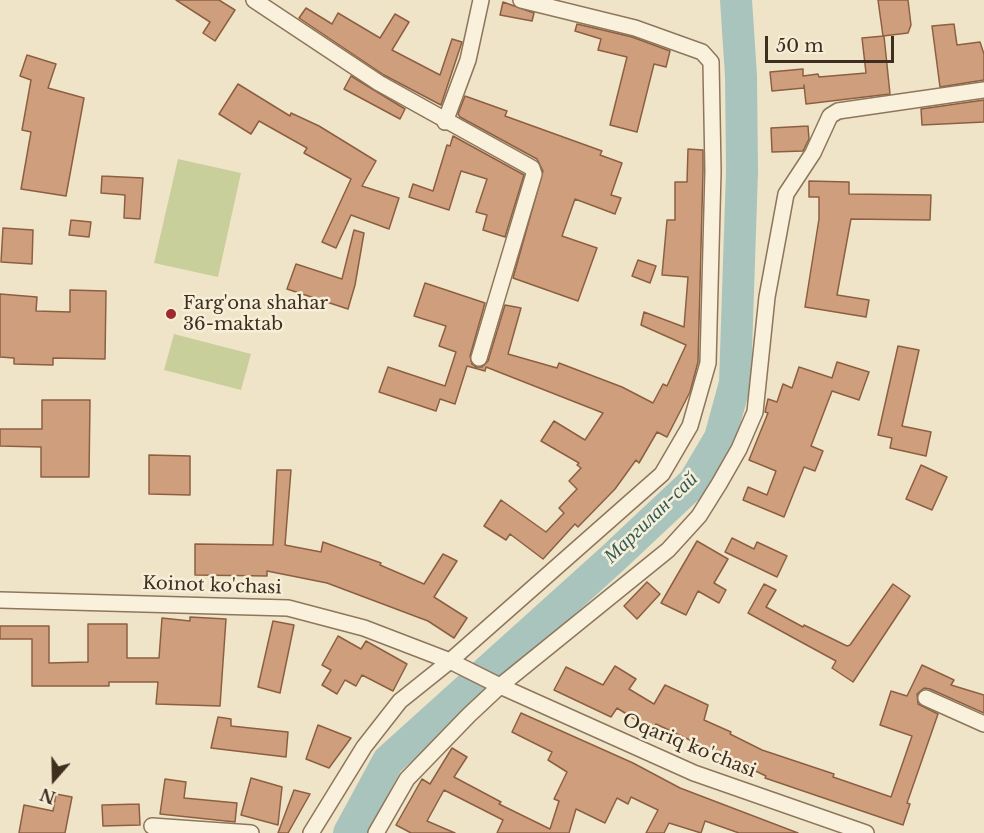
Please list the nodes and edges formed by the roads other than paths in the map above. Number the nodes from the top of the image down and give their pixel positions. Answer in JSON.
{"nodes":[{"id":1,"x":254,"y":0,"type":"edge"},
{"id":2,"x":482,"y":0,"type":"edge"},
{"id":3,"x":520,"y":0,"type":"edge"},
{"id":4,"x":984,"y":90,"type":"edge"},
{"id":5,"x":445,"y":122,"type":"junction"},
{"id":6,"x":479,"y":358,"type":"dead end"},
{"id":7,"x":0,"y":600,"type":"edge"},
{"id":8,"x":450,"y":660,"type":"junction"},
{"id":9,"x":500,"y":686,"type":"junction"},
{"id":10,"x":926,"y":698,"type":"dead end"},
{"id":11,"x":984,"y":724,"type":"edge"},
{"id":12,"x":152,"y":826,"type":"dead end"},
{"id":13,"x":251,"y":833,"type":"edge"},
{"id":14,"x":310,"y":833,"type":"edge"},
{"id":15,"x":376,"y":833,"type":"edge"},
{"id":16,"x":866,"y":833,"type":"edge"}],
"edges":[{"from":1,"to":5,"type":"street"},
{"from":2,"to":5,"type":"street"},
{"from":3,"to":8,"type":"street"},
{"from":4,"to":9,"type":"street"},
{"from":5,"to":6,"type":"street"},
{"from":7,"to":8,"type":"street","name":"Koinot ko'chasi"},
{"from":8,"to":9,"type":"street","name":"Koinot ko'chasi"},
{"from":8,"to":14,"type":"street"},
{"from":9,"to":15,"type":"street"},
{"from":9,"to":16,"type":"street","name":"Oqariq ko'chasi"},
{"from":10,"to":11,"type":"street"},
{"from":12,"to":13,"type":"street"}]}
